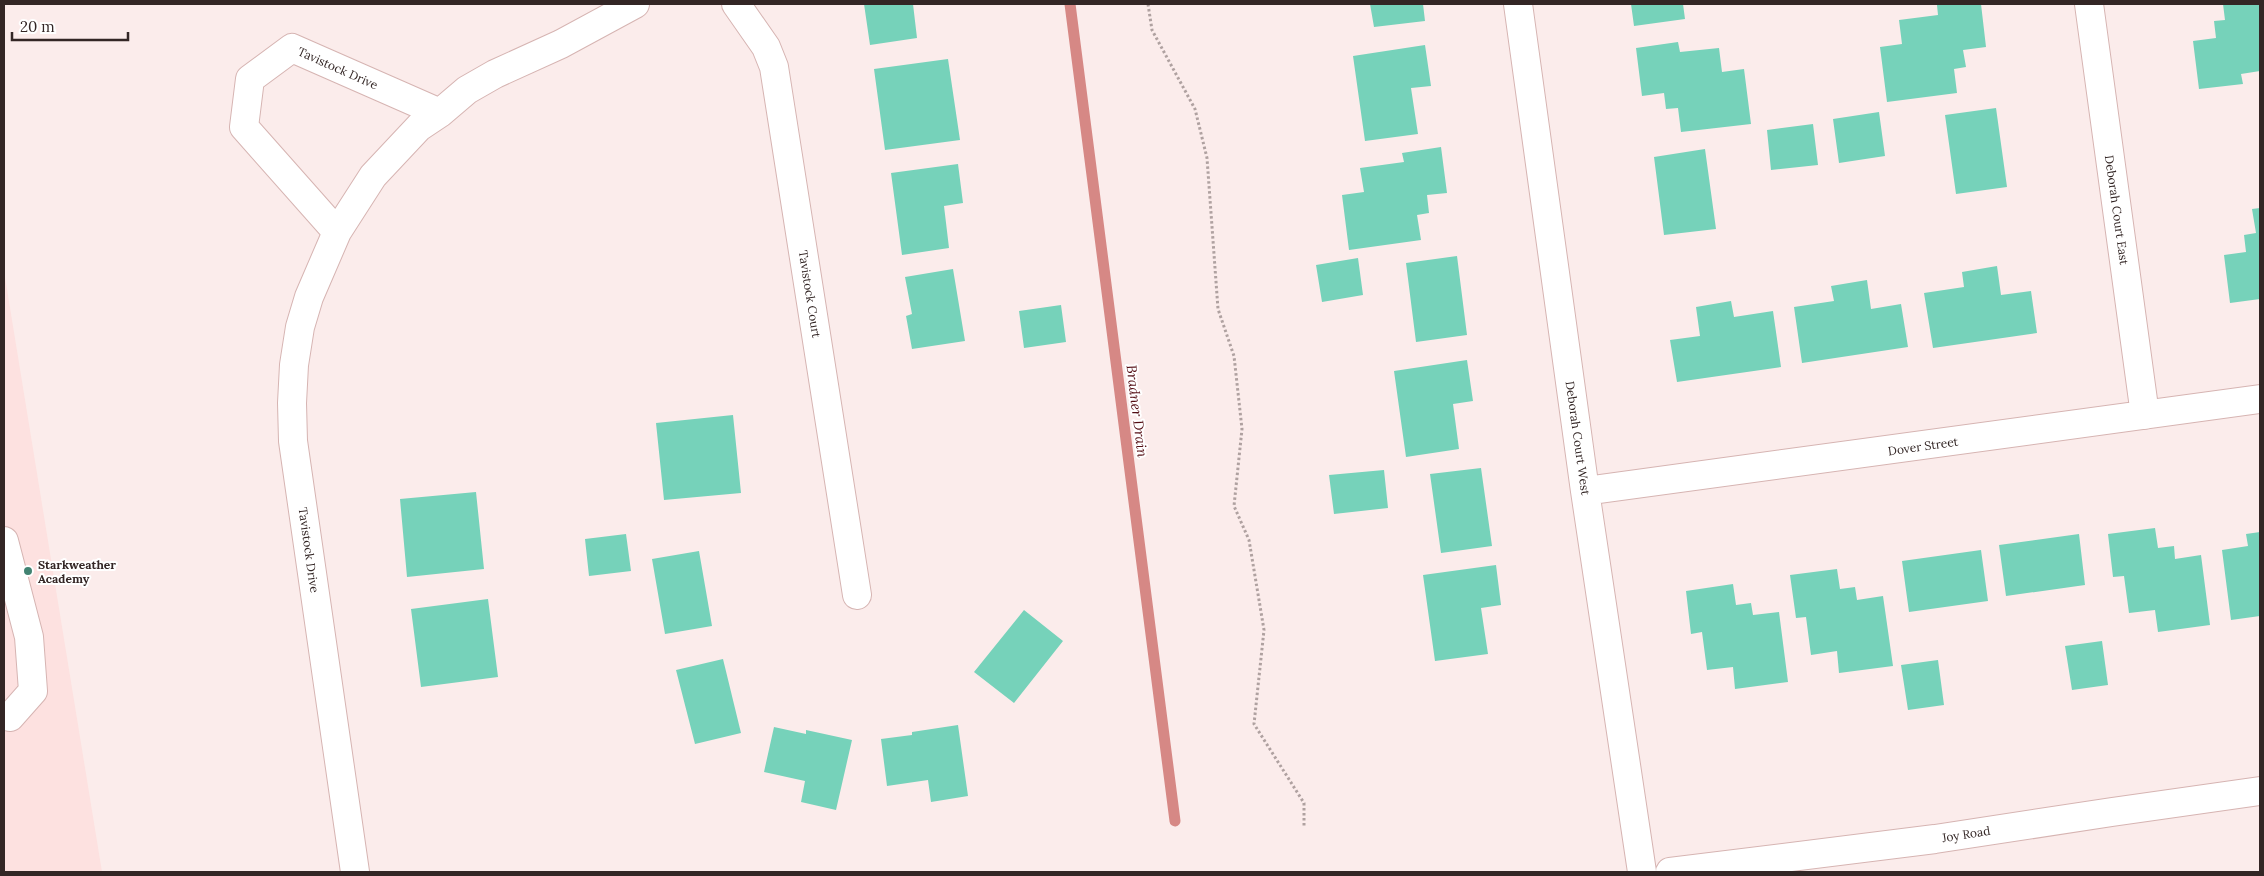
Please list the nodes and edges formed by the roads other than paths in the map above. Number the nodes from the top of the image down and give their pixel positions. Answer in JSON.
{"nodes":[{"id":1,"x":635,"y":4,"type":"edge"},
{"id":2,"x":736,"y":4,"type":"edge"},
{"id":3,"x":1518,"y":4,"type":"edge"},
{"id":4,"x":2089,"y":4,"type":"edge"},
{"id":5,"x":440,"y":113,"type":"junction"},
{"id":6,"x":337,"y":232,"type":"junction"},
{"id":7,"x":2260,"y":399,"type":"edge"},
{"id":8,"x":2145,"y":415,"type":"junction"},
{"id":9,"x":1585,"y":491,"type":"junction"},
{"id":10,"x":4,"y":541,"type":"edge"},
{"id":11,"x":857,"y":595,"type":"dead end"},
{"id":12,"x":10,"y":717,"type":"dead end"},
{"id":13,"x":2260,"y":792,"type":"edge"},
{"id":14,"x":355,"y":872,"type":"edge"},
{"id":15,"x":1642,"y":872,"type":"edge"},
{"id":16,"x":1670,"y":872,"type":"edge"}],
"edges":[{"from":1,"to":5,"type":"street","name":"Tavistock Drive"},
{"from":2,"to":11,"type":"street","name":"Tavistock Court"},
{"from":3,"to":9,"type":"street","name":"Deborah Court West"},
{"from":4,"to":8,"type":"street","name":"Deborah Court East"},
{"from":5,"to":6,"type":"street","name":"Tavistock Drive"},
{"from":5,"to":6,"type":"street","name":"Tavistock Drive"},
{"from":6,"to":14,"type":"street","name":"Tavistock Drive"},
{"from":7,"to":8,"type":"street","name":"Dover Street"},
{"from":8,"to":9,"type":"street","name":"Dover Street"},
{"from":9,"to":15,"type":"street","name":"Deborah Court West"},
{"from":10,"to":12,"type":"street"},
{"from":13,"to":16,"type":"street","name":"Joy Road"}]}
